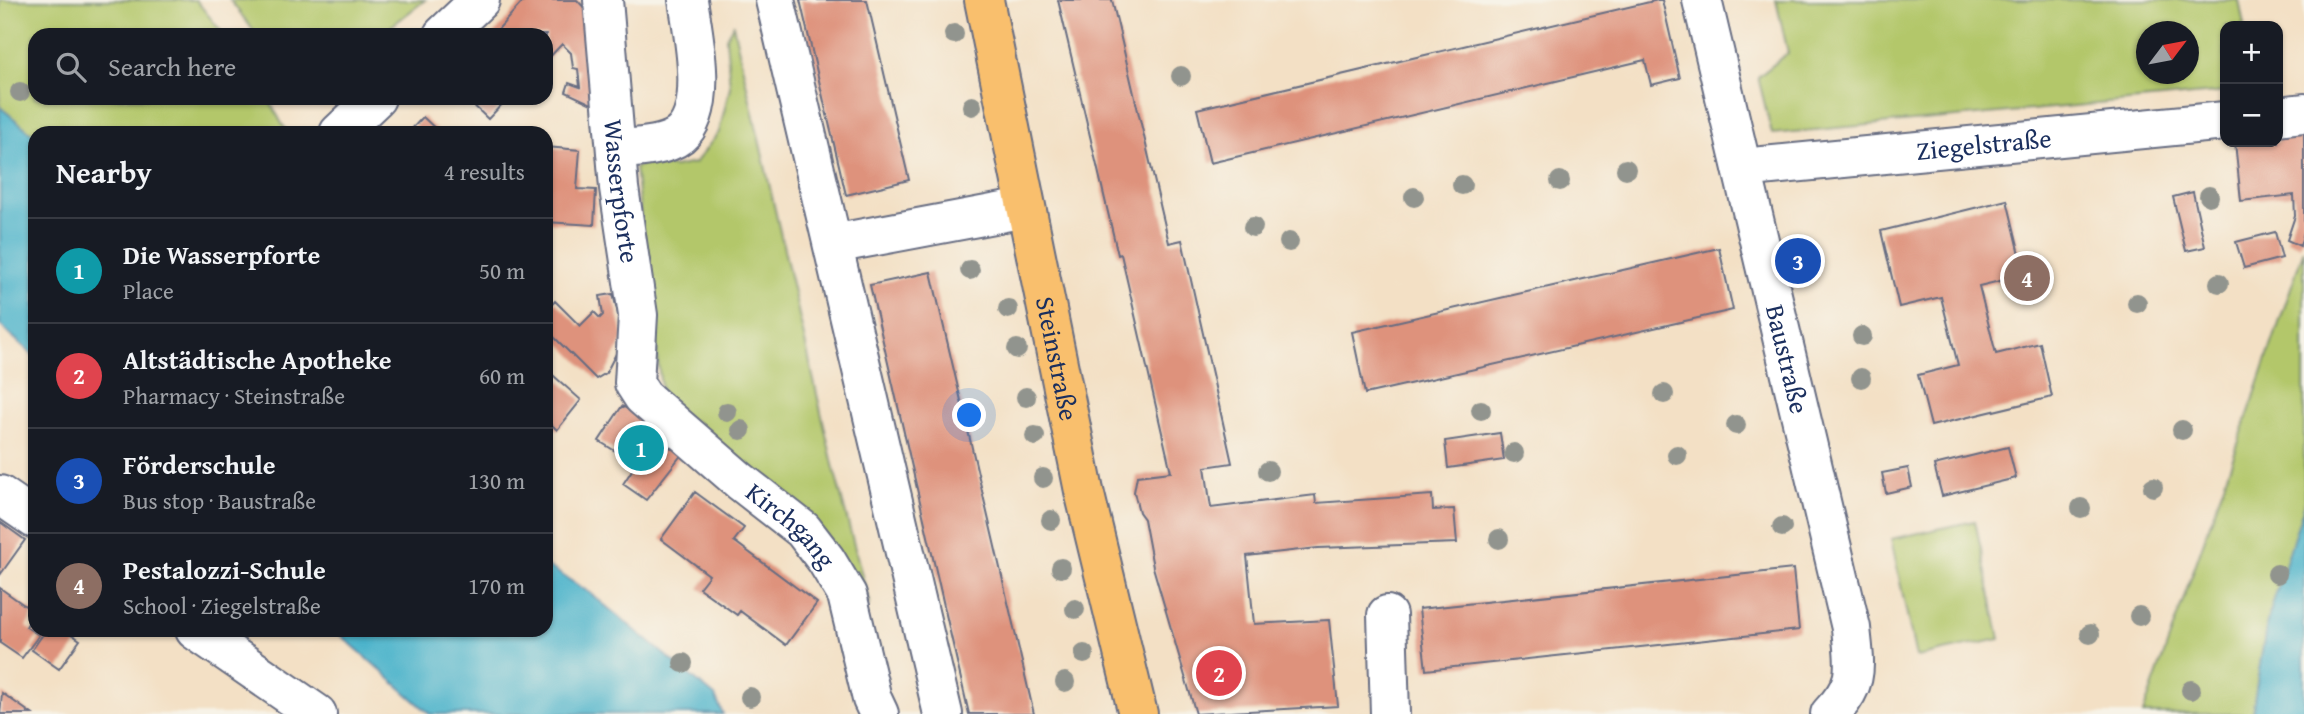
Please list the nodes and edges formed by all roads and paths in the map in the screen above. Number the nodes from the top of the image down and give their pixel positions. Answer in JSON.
{"nodes":[{"id":1,"x":480,"y":0,"type":"edge"},
{"id":2,"x":603,"y":0,"type":"edge"},
{"id":3,"x":688,"y":0,"type":"edge"},
{"id":4,"x":775,"y":0,"type":"edge"},
{"id":5,"x":984,"y":0,"type":"edge"},
{"id":6,"x":1702,"y":0,"type":"edge"},
{"id":7,"x":450,"y":28,"type":"edge"},
{"id":8,"x":369,"y":105,"type":"edge"},
{"id":9,"x":2304,"y":113,"type":"edge"},
{"id":10,"x":2283,"y":115,"type":"edge"},
{"id":11,"x":2220,"y":121,"type":"edge"},
{"id":12,"x":346,"y":126,"type":"edge"},
{"id":13,"x":618,"y":149,"type":"junction"},
{"id":14,"x":1742,"y":169,"type":"junction"},
{"id":15,"x":1025,"y":208,"type":"junction"},
{"id":16,"x":833,"y":244,"type":"junction"},
{"id":17,"x":635,"y":383,"type":"joint"},
{"id":18,"x":0,"y":495,"type":"edge"},
{"id":19,"x":28,"y":514,"type":"edge"},
{"id":20,"x":1387,"y":615,"type":"dead end"},
{"id":21,"x":205,"y":637,"type":"edge"},
{"id":22,"x":317,"y":714,"type":"edge"},
{"id":23,"x":879,"y":714,"type":"edge"},
{"id":24,"x":943,"y":714,"type":"edge"},
{"id":25,"x":1139,"y":714,"type":"edge"},
{"id":26,"x":1390,"y":714,"type":"edge"},
{"id":27,"x":1830,"y":714,"type":"edge"}],
"edges":[{"from":1,"to":7,"type":"street"},
{"from":2,"to":13,"type":"street","name":"Wasserpforte"},
{"from":3,"to":13,"type":"street"},
{"from":4,"to":16,"type":"street"},
{"from":5,"to":15,"type":"main road","name":"Steinstraße"},
{"from":6,"to":14,"type":"street","name":"Baustraße"},
{"from":8,"to":12,"type":"street"},
{"from":9,"to":10,"type":"street"},
{"from":11,"to":14,"type":"street","name":"Ziegelstraße"},
{"from":13,"to":17,"type":"street","name":"Wasserpforte"},
{"from":14,"to":27,"type":"street","name":"Baustraße"},
{"from":15,"to":16,"type":"street"},
{"from":15,"to":25,"type":"main road","name":"Steinstraße"},
{"from":16,"to":24,"type":"street"},
{"from":17,"to":23,"type":"street","name":"Kirchgang"},
{"from":18,"to":19,"type":"street"},
{"from":20,"to":26,"type":"street"},
{"from":21,"to":22,"type":"street"}]}
